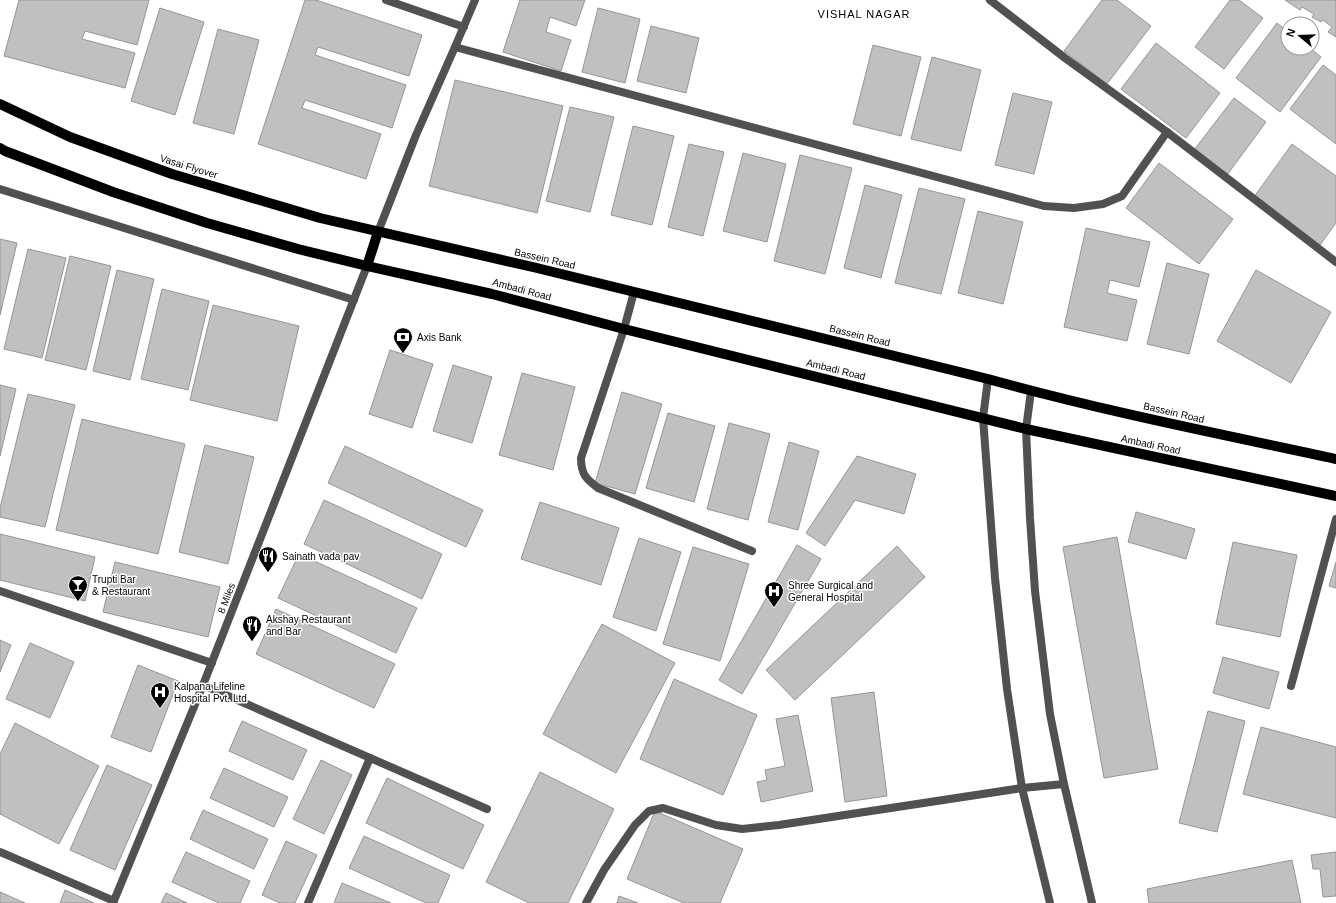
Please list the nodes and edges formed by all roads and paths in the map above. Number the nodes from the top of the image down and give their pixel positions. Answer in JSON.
{"nodes":[{"id":1,"x":386,"y":0,"type":"edge"},
{"id":2,"x":475,"y":0,"type":"edge"},
{"id":3,"x":990,"y":0,"type":"edge"},
{"id":4,"x":464,"y":26,"type":"junction"},
{"id":5,"x":455,"y":47,"type":"junction"},
{"id":6,"x":0,"y":104,"type":"edge"},
{"id":7,"x":1167,"y":132,"type":"junction"},
{"id":8,"x":0,"y":148,"type":"edge"},
{"id":9,"x":0,"y":189,"type":"edge"},
{"id":10,"x":378,"y":232,"type":"junction"},
{"id":11,"x":1336,"y":262,"type":"edge"},
{"id":12,"x":366,"y":266,"type":"junction"},
{"id":13,"x":634,"y":292,"type":"junction"},
{"id":14,"x":354,"y":300,"type":"junction"},
{"id":15,"x":624,"y":328,"type":"junction"},
{"id":16,"x":988,"y":379,"type":"junction"},
{"id":17,"x":1031,"y":391,"type":"junction"},
{"id":18,"x":983,"y":418,"type":"junction"},
{"id":19,"x":1026,"y":429,"type":"junction"},
{"id":20,"x":1336,"y":459,"type":"edge"},
{"id":21,"x":1336,"y":496,"type":"edge"},
{"id":22,"x":1336,"y":519,"type":"edge"},
{"id":23,"x":752,"y":551,"type":"dead end"},
{"id":24,"x":0,"y":591,"type":"edge"},
{"id":25,"x":212,"y":662,"type":"junction"},
{"id":26,"x":203,"y":685,"type":"junction"},
{"id":27,"x":1291,"y":686,"type":"dead end"},
{"id":28,"x":370,"y":758,"type":"junction"},
{"id":29,"x":1064,"y":784,"type":"junction"},
{"id":30,"x":1022,"y":788,"type":"junction"},
{"id":31,"x":487,"y":809,"type":"dead end"},
{"id":32,"x":0,"y":852,"type":"edge"},
{"id":33,"x":113,"y":902,"type":"edge"},
{"id":34,"x":308,"y":903,"type":"edge"},
{"id":35,"x":586,"y":903,"type":"edge"},
{"id":36,"x":1050,"y":903,"type":"edge"},
{"id":37,"x":1092,"y":903,"type":"edge"}],
"edges":[{"from":1,"to":4,"type":"street"},
{"from":2,"to":4,"type":"street"},
{"from":3,"to":7,"type":"street"},
{"from":4,"to":5,"type":"street"},
{"from":5,"to":7,"type":"street"},
{"from":5,"to":10,"type":"street"},
{"from":6,"to":10,"type":"main road","name":"Vasai Flyover"},
{"from":7,"to":11,"type":"street"},
{"from":8,"to":12,"type":"main road"},
{"from":9,"to":14,"type":"street"},
{"from":10,"to":12,"type":"main road"},
{"from":10,"to":13,"type":"main road","name":"Bassein Road"},
{"from":12,"to":14,"type":"street"},
{"from":12,"to":15,"type":"main road","name":"Ambadi Road"},
{"from":13,"to":15,"type":"street"},
{"from":13,"to":16,"type":"main road","name":"Bassein Road"},
{"from":14,"to":25,"type":"street","name":"8 Miles"},
{"from":15,"to":18,"type":"main road","name":"Ambadi Road"},
{"from":15,"to":23,"type":"street"},
{"from":16,"to":17,"type":"main road","name":"Bassein Road"},
{"from":16,"to":18,"type":"street"},
{"from":17,"to":19,"type":"street"},
{"from":17,"to":20,"type":"main road","name":"Bassein Road"},
{"from":18,"to":19,"type":"main road","name":"Ambadi Road"},
{"from":18,"to":30,"type":"street"},
{"from":19,"to":21,"type":"main road","name":"Ambadi Road"},
{"from":19,"to":29,"type":"street"},
{"from":22,"to":27,"type":"street"},
{"from":24,"to":25,"type":"street"},
{"from":25,"to":26,"type":"street","name":"8 Miles"},
{"from":26,"to":28,"type":"street"},
{"from":26,"to":33,"type":"street","name":"8 Miles"},
{"from":28,"to":31,"type":"street"},
{"from":28,"to":34,"type":"street"},
{"from":29,"to":30,"type":"street"},
{"from":29,"to":37,"type":"street"},
{"from":30,"to":35,"type":"street"},
{"from":30,"to":36,"type":"street"},
{"from":32,"to":33,"type":"street"}]}
